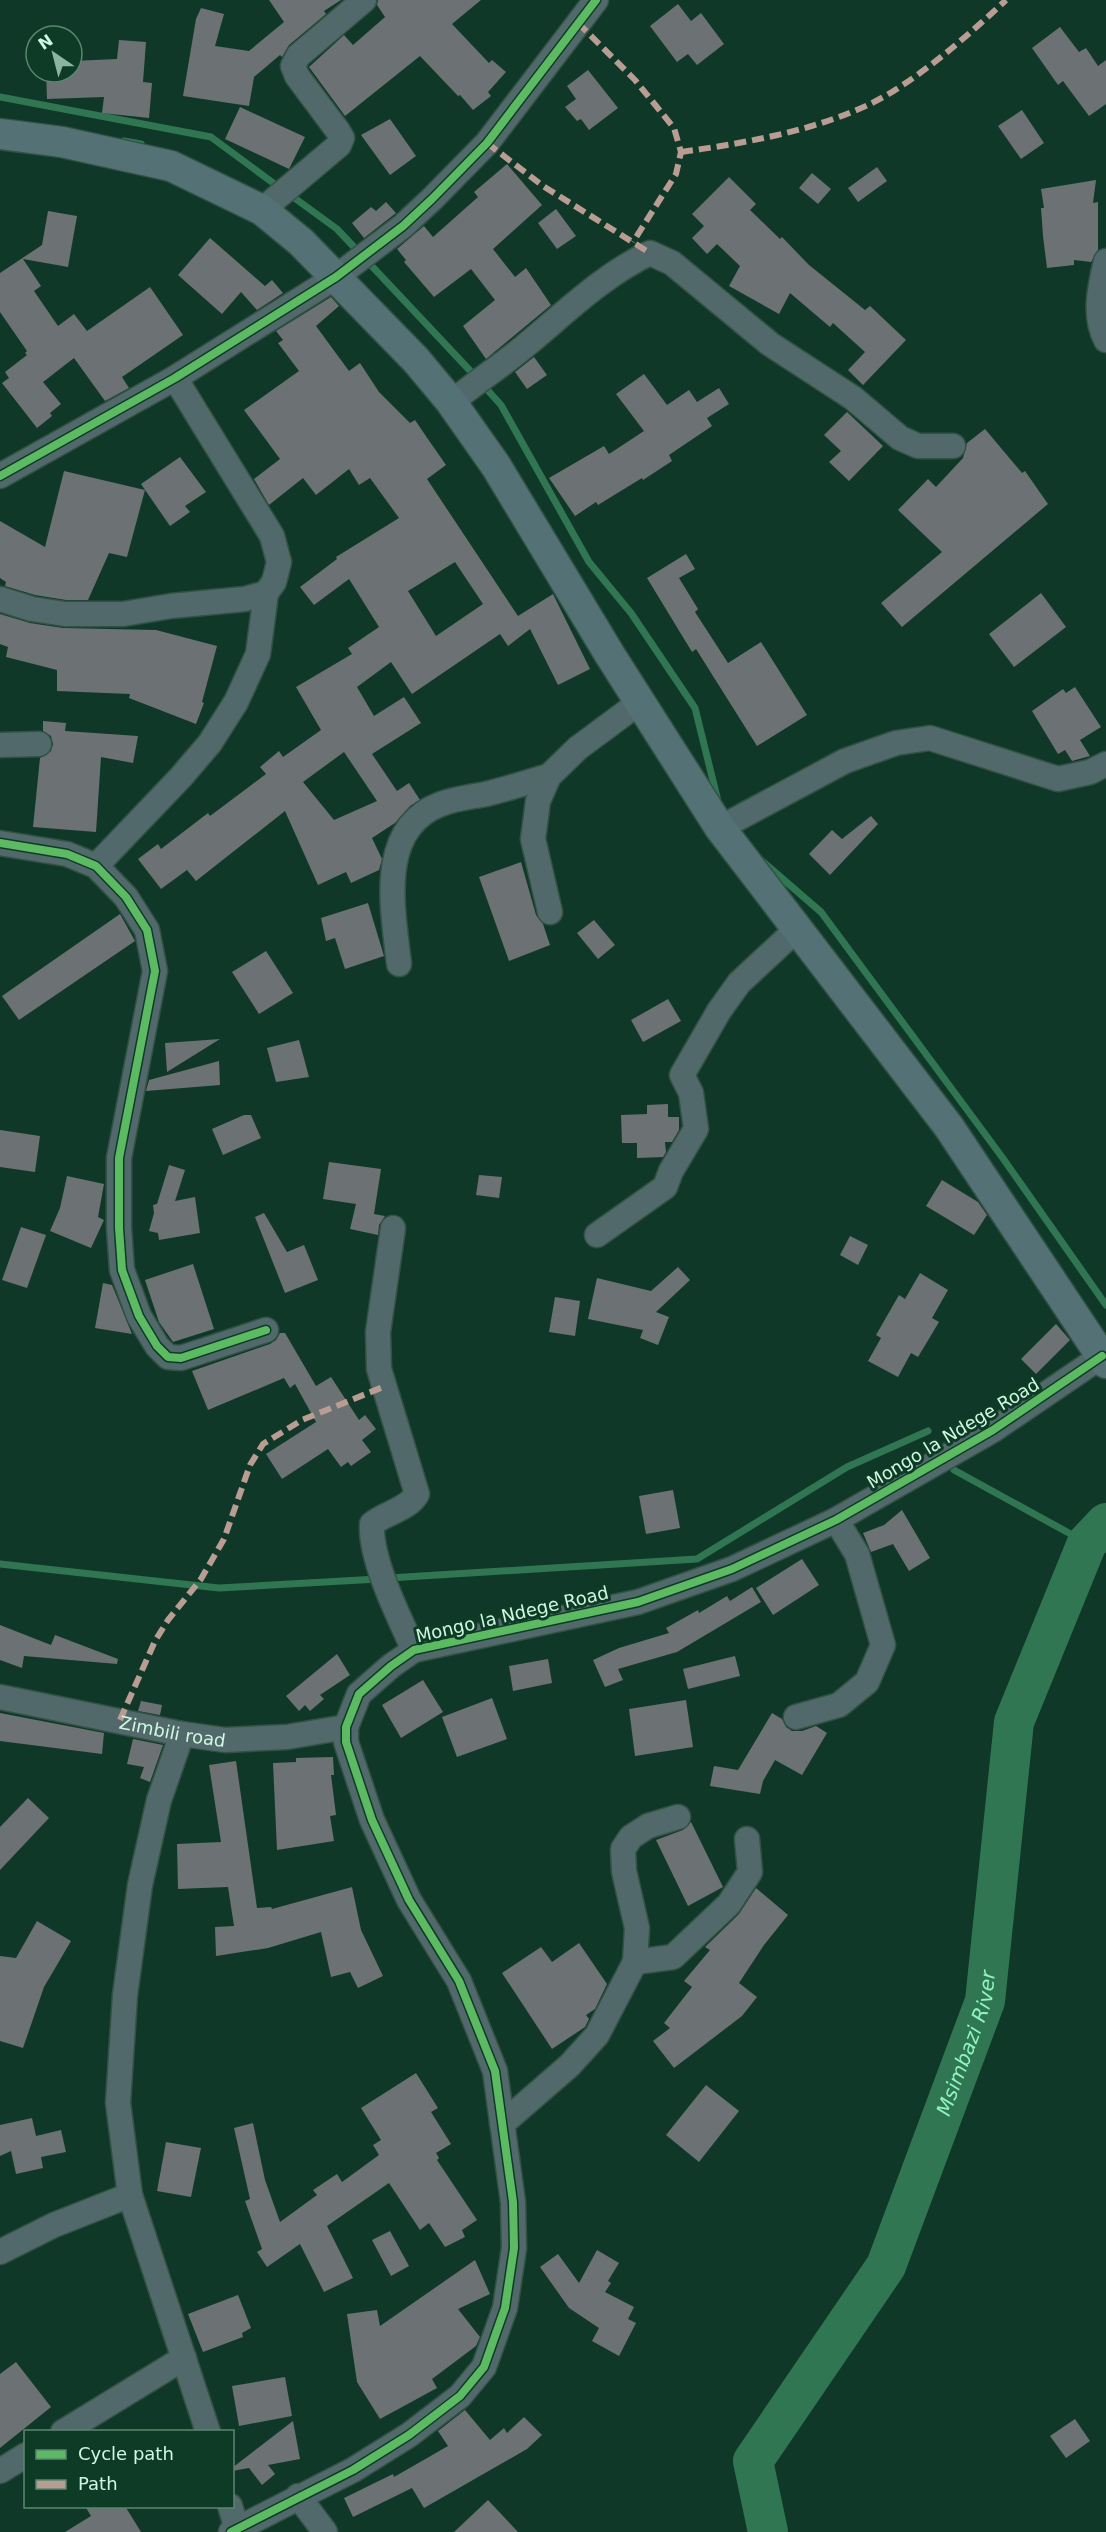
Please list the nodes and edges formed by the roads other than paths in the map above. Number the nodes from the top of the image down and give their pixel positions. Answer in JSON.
{"nodes":[{"id":1,"x":364,"y":0,"type":"edge"},
{"id":2,"x":596,"y":0,"type":"edge"},
{"id":3,"x":0,"y":134,"type":"edge"},
{"id":4,"x":262,"y":210,"type":"junction"},
{"id":5,"x":1106,"y":261,"type":"edge"},
{"id":6,"x":336,"y":277,"type":"junction"},
{"id":7,"x":1106,"y":340,"type":"edge"},
{"id":8,"x":175,"y":378,"type":"junction"},
{"id":9,"x":452,"y":402,"type":"junction"},
{"id":10,"x":953,"y":446,"type":"dead end"},
{"id":11,"x":0,"y":476,"type":"edge"},
{"id":12,"x":266,"y":593,"type":"junction"},
{"id":13,"x":0,"y":599,"type":"edge"},
{"id":14,"x":640,"y":702,"type":"junction"},
{"id":15,"x":39,"y":744,"type":"dead end"},
{"id":16,"x":0,"y":745,"type":"edge"},
{"id":17,"x":1106,"y":765,"type":"edge"},
{"id":18,"x":549,"y":776,"type":"junction"},
{"id":19,"x":720,"y":828,"type":"junction"},
{"id":20,"x":0,"y":843,"type":"edge"},
{"id":21,"x":96,"y":866,"type":"junction"},
{"id":22,"x":550,"y":912,"type":"dead end"},
{"id":23,"x":797,"y":929,"type":"junction"},
{"id":24,"x":399,"y":964,"type":"dead end"},
{"id":25,"x":393,"y":1228,"type":"dead end"},
{"id":26,"x":597,"y":1235,"type":"dead end"},
{"id":27,"x":266,"y":1330,"type":"dead end"},
{"id":28,"x":1104,"y":1360,"type":"edge"},
{"id":29,"x":836,"y":1520,"type":"junction"},
{"id":30,"x":414,"y":1650,"type":"junction"},
{"id":31,"x":0,"y":1697,"type":"edge"},
{"id":32,"x":796,"y":1717,"type":"dead end"},
{"id":33,"x":346,"y":1727,"type":"junction"},
{"id":34,"x":183,"y":1734,"type":"junction"},
{"id":35,"x":678,"y":1817,"type":"dead end"},
{"id":36,"x":747,"y":1839,"type":"dead end"},
{"id":37,"x":635,"y":1962,"type":"junction"},
{"id":38,"x":502,"y":2124,"type":"junction"},
{"id":39,"x":130,"y":2195,"type":"junction"},
{"id":40,"x":0,"y":2252,"type":"edge"},
{"id":41,"x":184,"y":2358,"type":"junction"},
{"id":42,"x":66,"y":2430,"type":"edge"},
{"id":43,"x":207,"y":2430,"type":"edge"},
{"id":44,"x":24,"y":2456,"type":"edge"},
{"id":45,"x":0,"y":2471,"type":"edge"},
{"id":46,"x":298,"y":2496,"type":"junction"},
{"id":47,"x":233,"y":2522,"type":"edge"},
{"id":48,"x":325,"y":2532,"type":"edge"}],
"edges":[{"from":1,"to":4,"type":"street"},
{"from":2,"to":6,"type":"street"},
{"from":3,"to":4,"type":"main road"},
{"from":4,"to":6,"type":"main road"},
{"from":5,"to":7,"type":"street"},
{"from":6,"to":8,"type":"street"},
{"from":6,"to":9,"type":"main road"},
{"from":8,"to":11,"type":"street"},
{"from":8,"to":12,"type":"street"},
{"from":9,"to":10,"type":"street"},
{"from":9,"to":14,"type":"main road"},
{"from":12,"to":13,"type":"street"},
{"from":12,"to":21,"type":"street"},
{"from":14,"to":18,"type":"street"},
{"from":14,"to":19,"type":"main road"},
{"from":15,"to":16,"type":"street"},
{"from":17,"to":19,"type":"street"},
{"from":18,"to":22,"type":"street"},
{"from":18,"to":24,"type":"street"},
{"from":19,"to":23,"type":"main road"},
{"from":20,"to":21,"type":"street"},
{"from":21,"to":27,"type":"street"},
{"from":23,"to":26,"type":"street"},
{"from":23,"to":28,"type":"main road"},
{"from":25,"to":30,"type":"street"},
{"from":28,"to":29,"type":"street","name":"Mongo la Ndege Road"},
{"from":29,"to":30,"type":"street","name":"Mongo la Ndege Road"},
{"from":29,"to":32,"type":"street"},
{"from":30,"to":33,"type":"street","name":"Mongo la Ndege Road"},
{"from":31,"to":34,"type":"street","name":"Zimbili road"},
{"from":33,"to":34,"type":"street","name":"Zimbili road"},
{"from":33,"to":38,"type":"street"},
{"from":34,"to":39,"type":"street"},
{"from":35,"to":37,"type":"street"},
{"from":36,"to":37,"type":"street"},
{"from":37,"to":38,"type":"street"},
{"from":38,"to":46,"type":"street"},
{"from":39,"to":40,"type":"street"},
{"from":39,"to":41,"type":"street"},
{"from":41,"to":42,"type":"street"},
{"from":41,"to":43,"type":"street"},
{"from":44,"to":45,"type":"street"},
{"from":46,"to":47,"type":"street"},
{"from":46,"to":48,"type":"street"}]}
